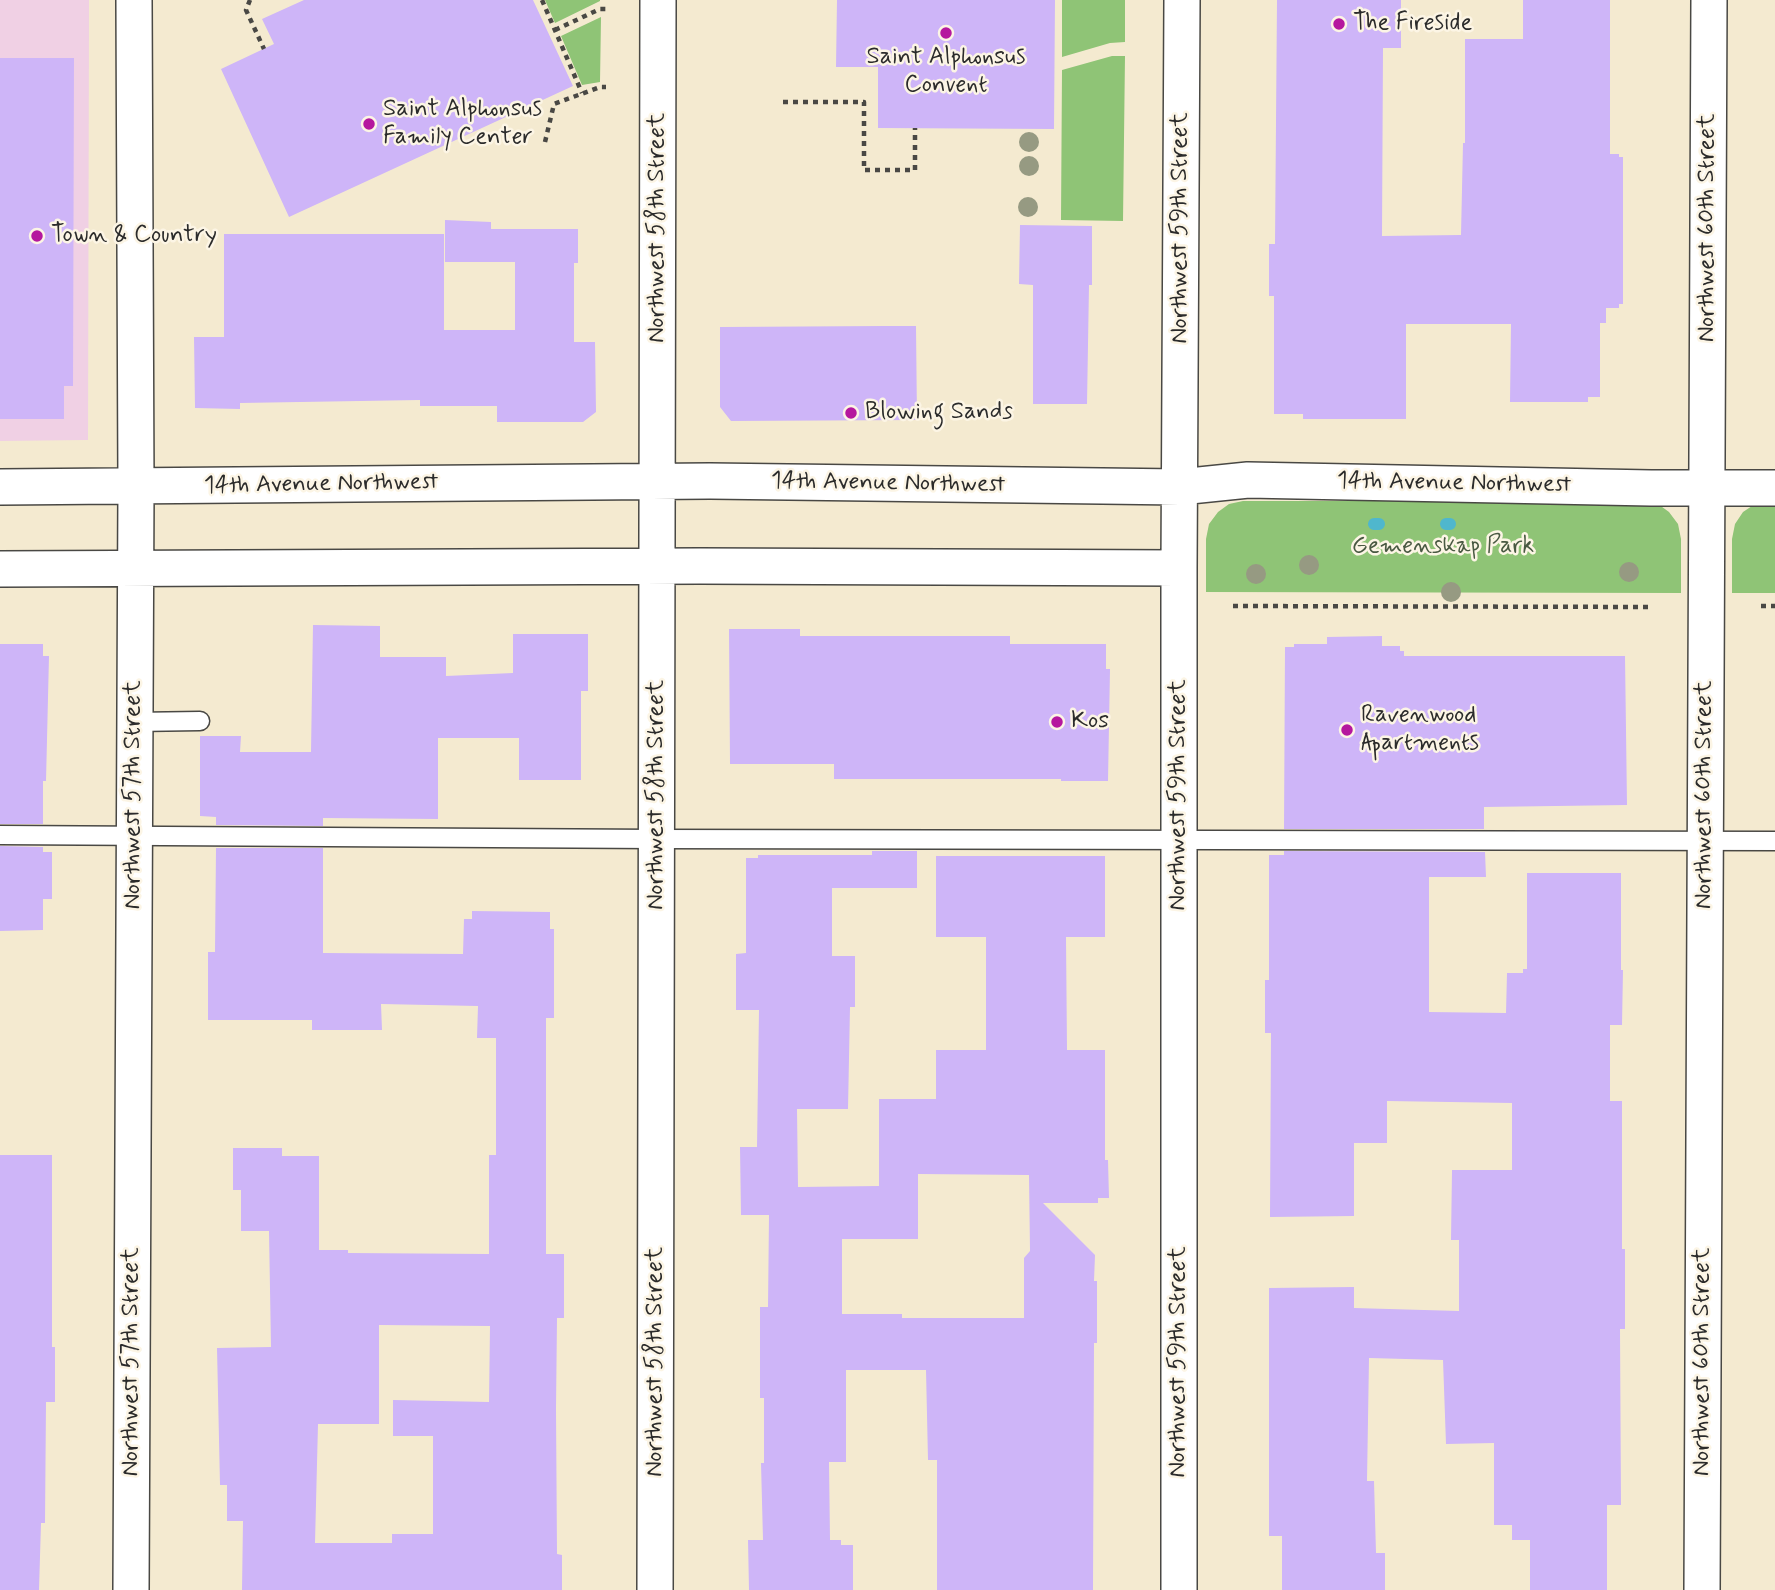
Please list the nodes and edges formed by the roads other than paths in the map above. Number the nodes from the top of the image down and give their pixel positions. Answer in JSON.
{"nodes":[{"id":1,"x":134,"y":0,"type":"edge"},
{"id":2,"x":658,"y":0,"type":"edge"},
{"id":3,"x":1182,"y":0,"type":"edge"},
{"id":4,"x":1709,"y":0,"type":"edge"},
{"id":5,"x":657,"y":482,"type":"junction"},
{"id":6,"x":0,"y":487,"type":"edge"},
{"id":7,"x":136,"y":487,"type":"junction"},
{"id":8,"x":1180,"y":487,"type":"junction"},
{"id":9,"x":1707,"y":488,"type":"junction"},
{"id":10,"x":1775,"y":488,"type":"edge"},
{"id":11,"x":657,"y":567,"type":"junction"},
{"id":12,"x":134,"y":568,"type":"junction"},
{"id":13,"x":1179,"y":568,"type":"junction"},
{"id":14,"x":0,"y":569,"type":"edge"},
{"id":15,"x":200,"y":721,"type":"dead end"},
{"id":16,"x":134,"y":722,"type":"junction"},
{"id":17,"x":0,"y":835,"type":"edge"},
{"id":18,"x":133,"y":835,"type":"junction"},
{"id":19,"x":656,"y":839,"type":"junction"},
{"id":20,"x":1179,"y":841,"type":"junction"},
{"id":21,"x":1705,"y":841,"type":"junction"},
{"id":22,"x":1775,"y":841,"type":"edge"},
{"id":23,"x":131,"y":1590,"type":"edge"},
{"id":24,"x":655,"y":1590,"type":"edge"},
{"id":25,"x":1179,"y":1590,"type":"edge"},
{"id":26,"x":1702,"y":1590,"type":"edge"}],
"edges":[{"from":1,"to":7,"type":"street","name":"Northwest 57th Street"},
{"from":2,"to":5,"type":"street","name":"Northwest 58th Street"},
{"from":3,"to":8,"type":"street","name":"Northwest 59th Street"},
{"from":4,"to":9,"type":"street","name":"Northwest 60th Street"},
{"from":5,"to":7,"type":"street","name":"14th Avenue Northwest"},
{"from":5,"to":8,"type":"street","name":"14th Avenue Northwest"},
{"from":5,"to":11,"type":"street","name":"Northwest 58th Street"},
{"from":6,"to":7,"type":"street","name":"14th Avenue Northwest"},
{"from":7,"to":12,"type":"street","name":"Northwest 57th Street"},
{"from":8,"to":9,"type":"street","name":"14th Avenue Northwest"},
{"from":8,"to":13,"type":"street","name":"Northwest 59th Street"},
{"from":9,"to":10,"type":"street","name":"14th Avenue Northwest"},
{"from":9,"to":21,"type":"street","name":"Northwest 60th Street"},
{"from":11,"to":12,"type":"street"},
{"from":11,"to":13,"type":"street"},
{"from":11,"to":19,"type":"street","name":"Northwest 58th Street"},
{"from":12,"to":14,"type":"street"},
{"from":12,"to":16,"type":"street","name":"Northwest 57th Street"},
{"from":13,"to":20,"type":"street","name":"Northwest 59th Street"},
{"from":15,"to":16,"type":"lane"},
{"from":16,"to":18,"type":"street","name":"Northwest 57th Street"},
{"from":17,"to":18,"type":"lane"},
{"from":18,"to":19,"type":"lane"},
{"from":18,"to":23,"type":"street","name":"Northwest 57th Street"},
{"from":19,"to":20,"type":"lane"},
{"from":19,"to":24,"type":"street","name":"Northwest 58th Street"},
{"from":20,"to":21,"type":"lane"},
{"from":20,"to":25,"type":"street","name":"Northwest 59th Street"},
{"from":21,"to":22,"type":"lane"},
{"from":21,"to":26,"type":"street","name":"Northwest 60th Street"}]}
